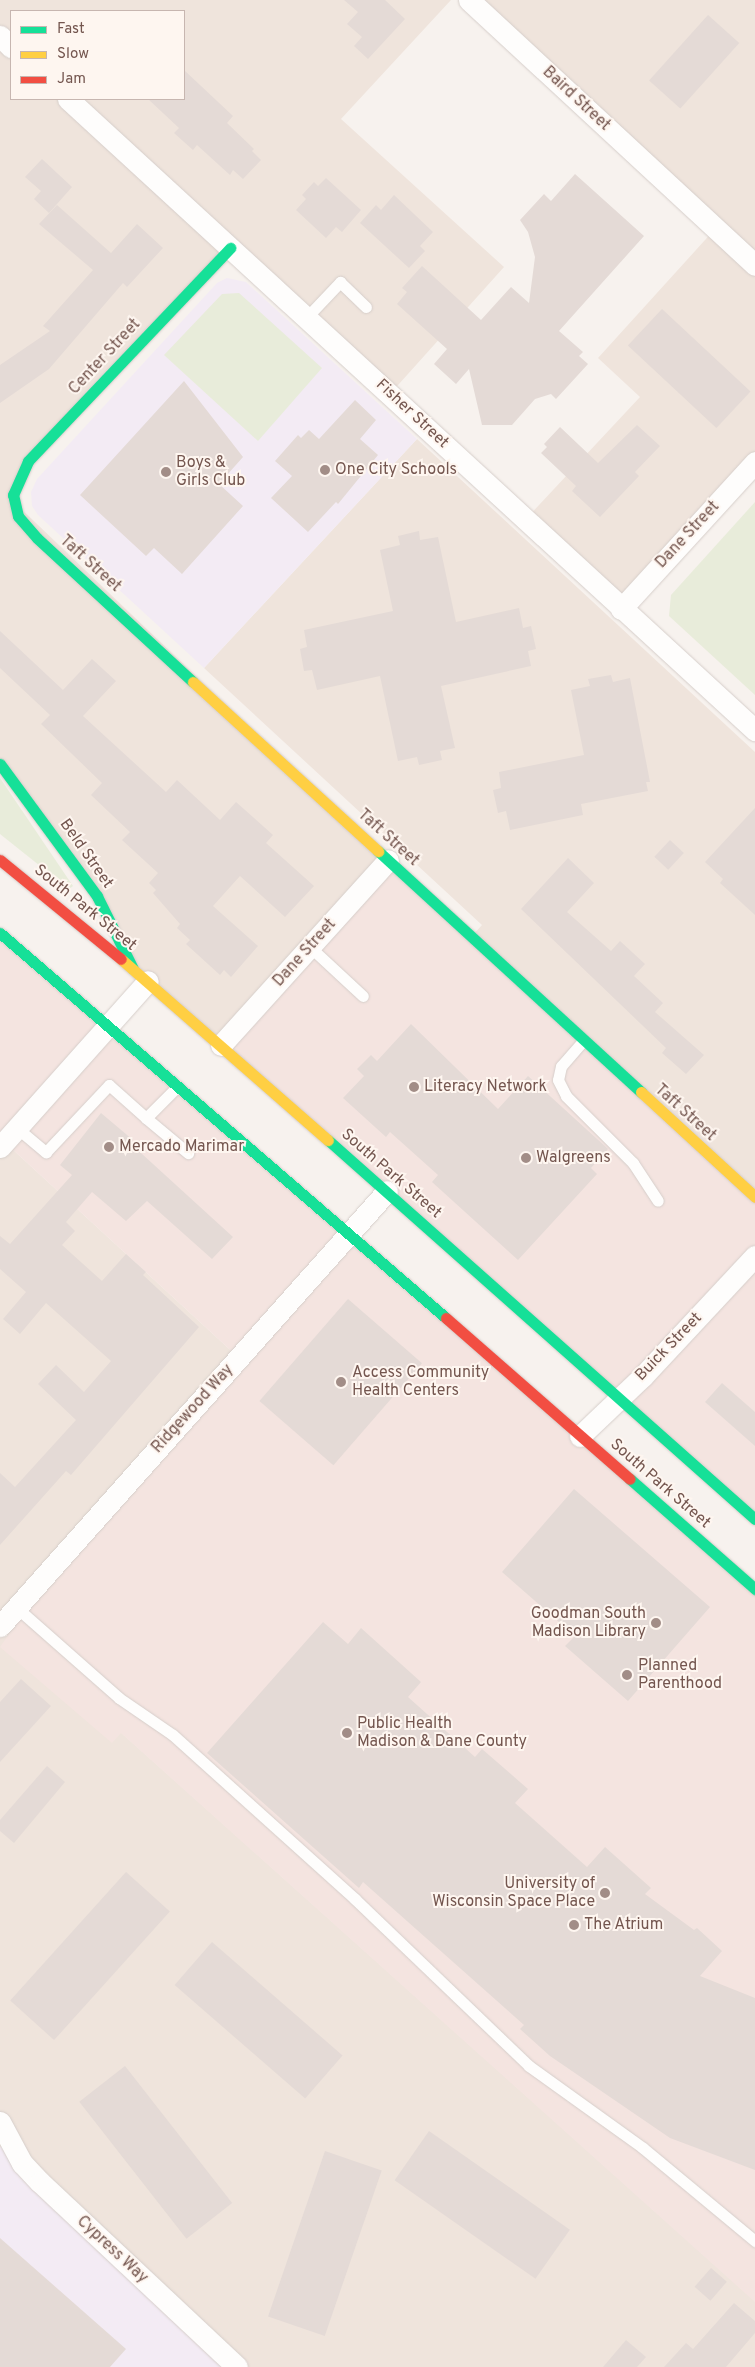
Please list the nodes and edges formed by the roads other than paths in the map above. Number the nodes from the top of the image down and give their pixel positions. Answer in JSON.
{"nodes":[{"id":1,"x":469,"y":0,"type":"edge"},
{"id":2,"x":0,"y":36,"type":"edge"},
{"id":3,"x":10,"y":45,"type":"edge"},
{"id":4,"x":69,"y":100,"type":"edge"},
{"id":5,"x":230,"y":248,"type":"junction"},
{"id":6,"x":755,"y":265,"type":"edge"},
{"id":7,"x":366,"y":307,"type":"dead end"},
{"id":8,"x":306,"y":318,"type":"junction"},
{"id":9,"x":755,"y":462,"type":"edge"},
{"id":10,"x":13,"y":494,"type":"joint"},
{"id":11,"x":621,"y":608,"type":"junction"},
{"id":12,"x":755,"y":730,"type":"edge"},
{"id":13,"x":0,"y":764,"type":"edge"},
{"id":14,"x":0,"y":860,"type":"edge"},
{"id":15,"x":388,"y":860,"type":"junction"},
{"id":16,"x":0,"y":933,"type":"edge"},
{"id":17,"x":310,"y":947,"type":"junction"},
{"id":18,"x":141,"y":975,"type":"junction"},
{"id":19,"x":363,"y":996,"type":"dead end"},
{"id":20,"x":110,"y":1025,"type":"junction"},
{"id":21,"x":583,"y":1041,"type":"junction"},
{"id":22,"x":221,"y":1045,"type":"junction"},
{"id":23,"x":179,"y":1084,"type":"junction"},
{"id":24,"x":146,"y":1118,"type":"junction"},
{"id":25,"x":17,"y":1128,"type":"junction"},
{"id":26,"x":0,"y":1147,"type":"edge"},
{"id":27,"x":188,"y":1154,"type":"dead end"},
{"id":28,"x":387,"y":1191,"type":"junction"},
{"id":29,"x":755,"y":1197,"type":"edge"},
{"id":30,"x":658,"y":1201,"type":"dead end"},
{"id":31,"x":350,"y":1233,"type":"junction"},
{"id":32,"x":755,"y":1256,"type":"edge"},
{"id":33,"x":618,"y":1397,"type":"junction"},
{"id":34,"x":580,"y":1436,"type":"junction"},
{"id":35,"x":755,"y":1519,"type":"edge"},
{"id":36,"x":755,"y":1589,"type":"edge"},
{"id":37,"x":17,"y":1608,"type":"junction"},
{"id":38,"x":0,"y":1626,"type":"edge"},
{"id":39,"x":3,"y":2137,"type":"edge"},
{"id":40,"x":755,"y":2241,"type":"edge"},
{"id":41,"x":237,"y":2367,"type":"edge"}],
"edges":[{"from":1,"to":6,"type":"street","name":"Baird Street"},
{"from":2,"to":3,"type":"street"},
{"from":4,"to":5,"type":"street","name":"Fisher Street"},
{"from":5,"to":8,"type":"street","name":"Fisher Street"},
{"from":5,"to":10,"type":"main road","name":"Center Street"},
{"from":7,"to":8,"type":"lane"},
{"from":8,"to":11,"type":"street","name":"Fisher Street"},
{"from":9,"to":11,"type":"street","name":"Dane Street"},
{"from":10,"to":15,"type":"main road","name":"Taft Street"},
{"from":11,"to":12,"type":"street","name":"Fisher Street"},
{"from":13,"to":18,"type":"main road","name":"Beld Street"},
{"from":14,"to":18,"type":"main road","name":"South Park Street"},
{"from":15,"to":17,"type":"street","name":"Dane Street"},
{"from":15,"to":21,"type":"main road","name":"Taft Street"},
{"from":16,"to":20,"type":"main road","name":"South Park Street"},
{"from":17,"to":19,"type":"lane"},
{"from":17,"to":22,"type":"street","name":"Dane Street"},
{"from":18,"to":20,"type":"street"},
{"from":18,"to":22,"type":"main road","name":"South Park Street"},
{"from":20,"to":23,"type":"main road","name":"South Park Street"},
{"from":20,"to":25,"type":"street"},
{"from":21,"to":29,"type":"main road","name":"Taft Street"},
{"from":21,"to":30,"type":"lane"},
{"from":22,"to":28,"type":"main road","name":"South Park Street"},
{"from":23,"to":24,"type":"lane"},
{"from":23,"to":31,"type":"main road","name":"South Park Street"},
{"from":24,"to":25,"type":"lane"},
{"from":24,"to":27,"type":"lane"},
{"from":25,"to":26,"type":"street"},
{"from":28,"to":31,"type":"street","name":"Ridgewood Way"},
{"from":28,"to":33,"type":"main road","name":"South Park Street"},
{"from":31,"to":34,"type":"main road","name":"South Park Street"},
{"from":31,"to":37,"type":"street","name":"Ridgewood Way"},
{"from":32,"to":33,"type":"street","name":"Buick Street"},
{"from":33,"to":34,"type":"street","name":"Buick Street"},
{"from":33,"to":35,"type":"main road","name":"South Park Street"},
{"from":34,"to":36,"type":"main road","name":"South Park Street"},
{"from":37,"to":38,"type":"street","name":"Ridgewood Way"},
{"from":37,"to":40,"type":"lane"},
{"from":39,"to":41,"type":"street","name":"Cypress Way"}]}
